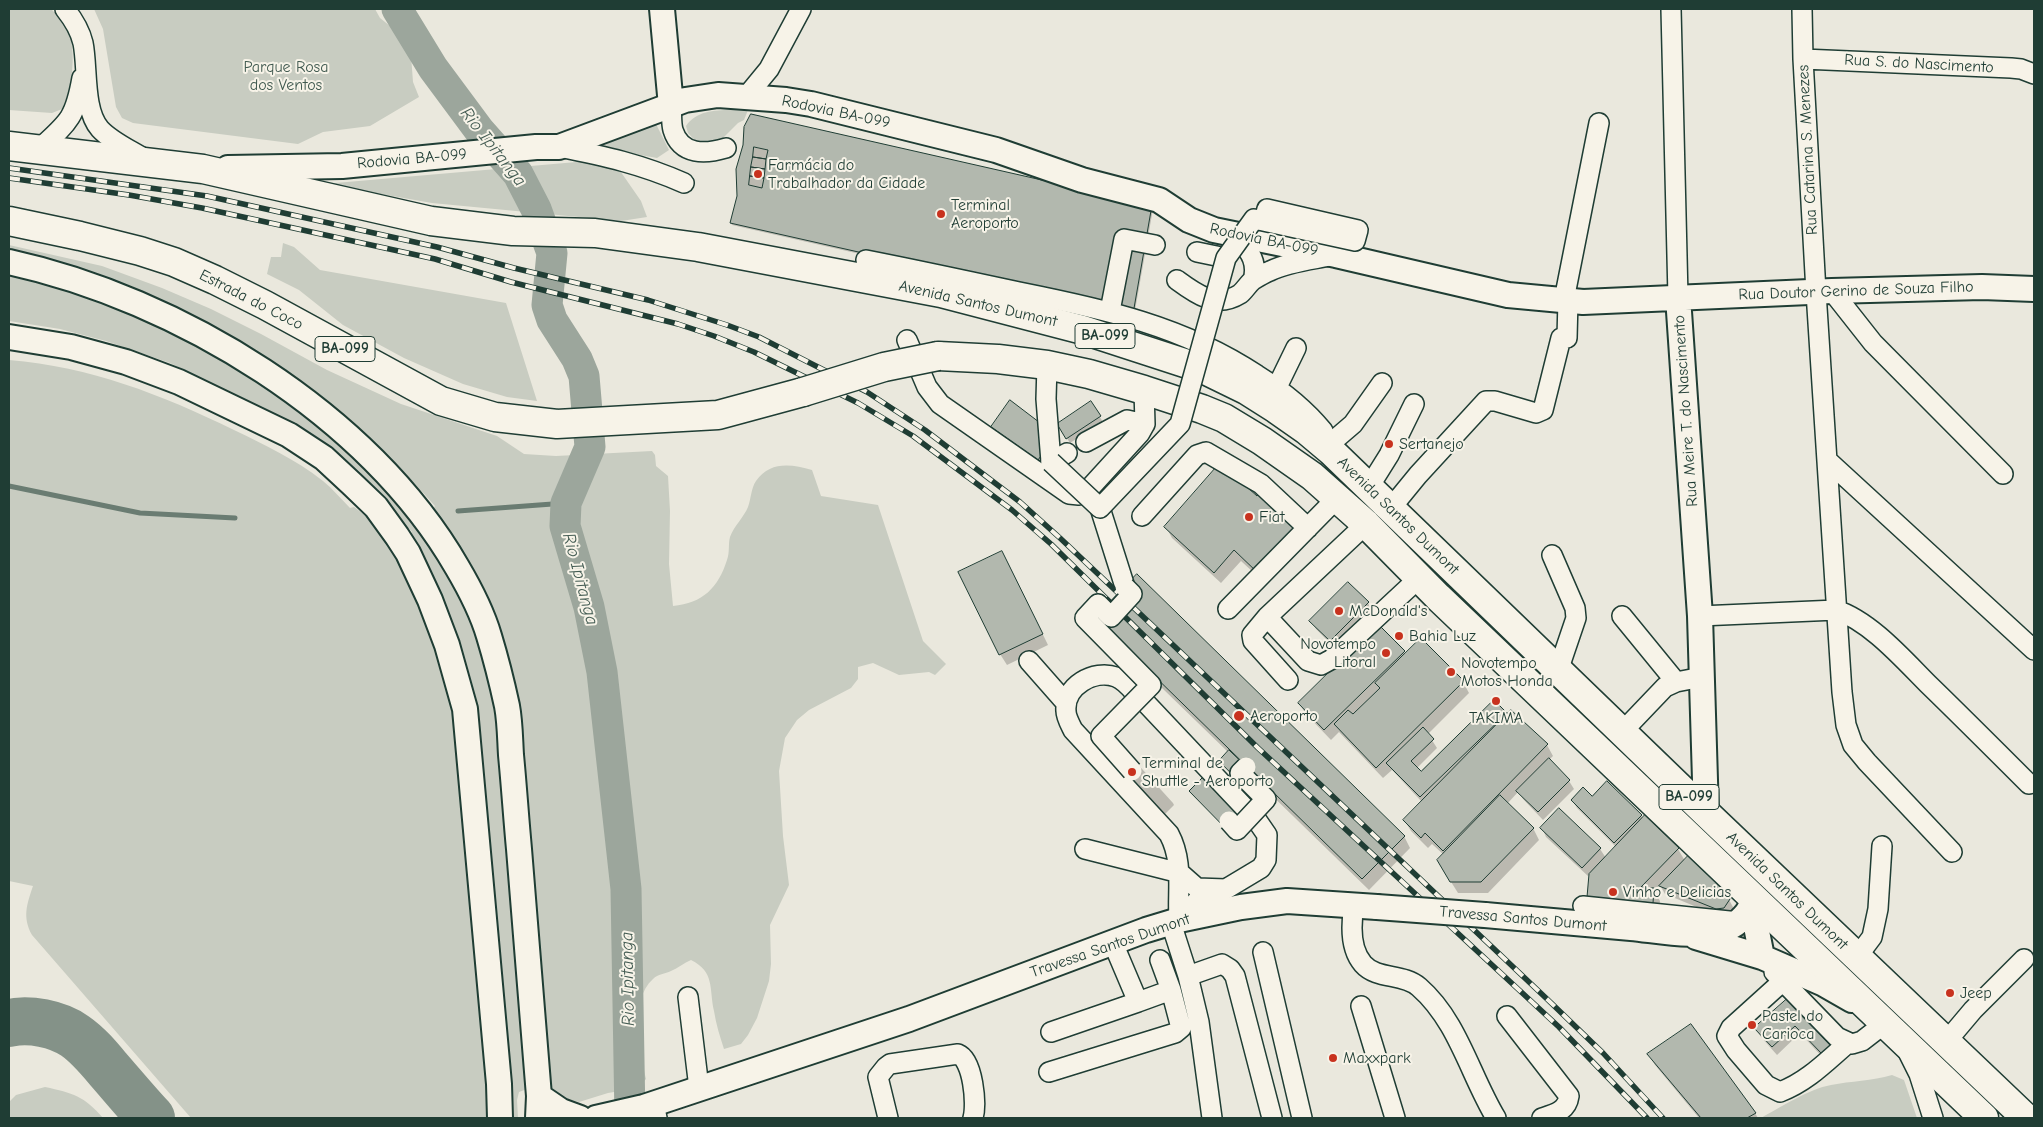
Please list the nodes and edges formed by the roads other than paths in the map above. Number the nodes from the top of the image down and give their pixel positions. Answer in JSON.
{"nodes":[{"id":1,"x":65,"y":9,"type":"edge"},
{"id":2,"x":662,"y":9,"type":"edge"},
{"id":3,"x":801,"y":9,"type":"edge"},
{"id":4,"x":1671,"y":9,"type":"edge"},
{"id":5,"x":1802,"y":9,"type":"edge"},
{"id":6,"x":1803,"y":59,"type":"junction"},
{"id":7,"x":85,"y":62,"type":"junction"},
{"id":8,"x":2034,"y":74,"type":"edge"},
{"id":9,"x":746,"y":97,"type":"junction"},
{"id":10,"x":671,"y":106,"type":"junction"},
{"id":11,"x":1599,"y":123,"type":"dead end"},
{"id":12,"x":9,"y":146,"type":"edge"},
{"id":13,"x":547,"y":147,"type":"junction"},
{"id":14,"x":726,"y":148,"type":"dead end"},
{"id":15,"x":39,"y":149,"type":"junction"},
{"id":16,"x":153,"y":163,"type":"junction"},
{"id":17,"x":203,"y":169,"type":"junction"},
{"id":18,"x":684,"y":183,"type":"dead end"},
{"id":19,"x":9,"y":221,"type":"edge"},
{"id":20,"x":1229,"y":234,"type":"junction"},
{"id":21,"x":1155,"y":245,"type":"dead end"},
{"id":22,"x":1340,"y":245,"type":"junction"},
{"id":23,"x":1197,"y":252,"type":"dead end"},
{"id":24,"x":1226,"y":258,"type":"junction"},
{"id":25,"x":866,"y":260,"type":"dead end"},
{"id":26,"x":9,"y":262,"type":"edge"},
{"id":27,"x":1178,"y":280,"type":"dead end"},
{"id":28,"x":1253,"y":280,"type":"junction"},
{"id":29,"x":2034,"y":289,"type":"edge"},
{"id":30,"x":1824,"y":292,"type":"junction"},
{"id":31,"x":1678,"y":297,"type":"junction"},
{"id":32,"x":1566,"y":300,"type":"junction"},
{"id":33,"x":1110,"y":311,"type":"junction"},
{"id":34,"x":9,"y":337,"type":"edge"},
{"id":35,"x":907,"y":340,"type":"dead end"},
{"id":36,"x":1296,"y":348,"type":"dead end"},
{"id":37,"x":1047,"y":365,"type":"junction"},
{"id":38,"x":1382,"y":383,"type":"dead end"},
{"id":39,"x":1277,"y":387,"type":"junction"},
{"id":40,"x":1144,"y":390,"type":"junction"},
{"id":41,"x":1414,"y":404,"type":"dead end"},
{"id":42,"x":659,"y":419,"type":"joint"},
{"id":43,"x":1145,"y":424,"type":"junction"},
{"id":44,"x":1086,"y":442,"type":"dead end"},
{"id":45,"x":1332,"y":442,"type":"junction"},
{"id":46,"x":1827,"y":460,"type":"junction"},
{"id":47,"x":2003,"y":474,"type":"dead end"},
{"id":48,"x":1359,"y":478,"type":"junction"},
{"id":49,"x":1337,"y":498,"type":"junction"},
{"id":50,"x":1100,"y":508,"type":"junction"},
{"id":51,"x":1391,"y":508,"type":"junction"},
{"id":52,"x":1142,"y":516,"type":"dead end"},
{"id":53,"x":1366,"y":524,"type":"junction"},
{"id":54,"x":1308,"y":528,"type":"junction"},
{"id":55,"x":1552,"y":555,"type":"dead end"},
{"id":56,"x":1420,"y":578,"type":"junction"},
{"id":57,"x":1228,"y":608,"type":"dead end"},
{"id":58,"x":1836,"y":610,"type":"junction"},
{"id":59,"x":1622,"y":616,"type":"dead end"},
{"id":60,"x":1700,"y":616,"type":"junction"},
{"id":61,"x":1267,"y":618,"type":"junction"},
{"id":62,"x":2034,"y":650,"type":"edge"},
{"id":63,"x":1029,"y":661,"type":"dead end"},
{"id":64,"x":1558,"y":671,"type":"junction"},
{"id":65,"x":1702,"y":677,"type":"junction"},
{"id":66,"x":1288,"y":680,"type":"dead end"},
{"id":67,"x":1676,"y":682,"type":"junction"},
{"id":68,"x":1066,"y":703,"type":"junction"},
{"id":69,"x":1622,"y":732,"type":"junction"},
{"id":70,"x":1246,"y":767,"type":"dead end"},
{"id":71,"x":1132,"y":771,"type":"dead end"},
{"id":72,"x":2029,"y":784,"type":"dead end"},
{"id":73,"x":1706,"y":814,"type":"junction"},
{"id":74,"x":1229,"y":821,"type":"dead end"},
{"id":75,"x":1882,"y":846,"type":"dead end"},
{"id":76,"x":1085,"y":850,"type":"dead end"},
{"id":77,"x":1952,"y":852,"type":"dead end"},
{"id":78,"x":1180,"y":873,"type":"junction"},
{"id":79,"x":1226,"y":889,"type":"junction"},
{"id":80,"x":1354,"y":906,"type":"junction"},
{"id":81,"x":1583,"y":906,"type":"dead end"},
{"id":82,"x":1748,"y":909,"type":"junction"},
{"id":83,"x":1179,"y":920,"type":"junction"},
{"id":84,"x":1675,"y":932,"type":"junction"},
{"id":85,"x":1113,"y":943,"type":"junction"},
{"id":86,"x":1263,"y":952,"type":"dead end"},
{"id":87,"x":1857,"y":957,"type":"junction"},
{"id":88,"x":1762,"y":958,"type":"junction"},
{"id":89,"x":2024,"y":959,"type":"dead end"},
{"id":90,"x":1160,"y":960,"type":"dead end"},
{"id":91,"x":1188,"y":976,"type":"junction"},
{"id":92,"x":1783,"y":981,"type":"junction"},
{"id":93,"x":1171,"y":990,"type":"junction"},
{"id":94,"x":688,"y":997,"type":"dead end"},
{"id":95,"x":1138,"y":1002,"type":"junction"},
{"id":96,"x":1360,"y":1006,"type":"dead end"},
{"id":97,"x":1507,"y":1016,"type":"dead end"},
{"id":98,"x":1886,"y":1026,"type":"junction"},
{"id":99,"x":1051,"y":1032,"type":"dead end"},
{"id":100,"x":1848,"y":1042,"type":"junction"},
{"id":101,"x":1946,"y":1042,"type":"junction"},
{"id":102,"x":1049,"y":1072,"type":"dead end"},
{"id":103,"x":700,"y":1088,"type":"junction"},
{"id":104,"x":538,"y":1107,"type":"edge"},
{"id":105,"x":652,"y":1109,"type":"edge"},
{"id":106,"x":500,"y":1118,"type":"edge"},
{"id":107,"x":592,"y":1118,"type":"edge"},
{"id":108,"x":888,"y":1118,"type":"edge"},
{"id":109,"x":973,"y":1118,"type":"edge"},
{"id":110,"x":1212,"y":1118,"type":"edge"},
{"id":111,"x":1272,"y":1118,"type":"edge"},
{"id":112,"x":1302,"y":1118,"type":"edge"},
{"id":113,"x":1395,"y":1118,"type":"edge"},
{"id":114,"x":1496,"y":1118,"type":"edge"},
{"id":115,"x":1542,"y":1118,"type":"edge"},
{"id":116,"x":1933,"y":1118,"type":"edge"},
{"id":117,"x":1984,"y":1118,"type":"edge"},
{"id":118,"x":2026,"y":1118,"type":"edge"}],
"edges":[{"from":1,"to":7,"type":"street"},
{"from":2,"to":10,"type":"main road"},
{"from":3,"to":9,"type":"street"},
{"from":4,"to":31,"type":"street","name":"Rua Meire T. do Nascimento"},
{"from":5,"to":6,"type":"street","name":"Rua Catarina S. Menezes"},
{"from":6,"to":8,"type":"street","name":"Rua S. do Nascimento"},
{"from":6,"to":30,"type":"street","name":"Rua Catarina S. Menezes"},
{"from":7,"to":15,"type":"street"},
{"from":7,"to":16,"type":"street"},
{"from":9,"to":10,"type":"main road","name":"Rodovia BA-099"},
{"from":9,"to":20,"type":"main road","name":"Rodovia BA-099"},
{"from":10,"to":13,"type":"main road","name":"Rodovia BA-099"},
{"from":10,"to":14,"type":"street"},
{"from":11,"to":32,"type":"street"},
{"from":12,"to":15,"type":"highway","number":"BA-099"},
{"from":13,"to":17,"type":"main road","name":"Rodovia BA-099"},
{"from":13,"to":18,"type":"street"},
{"from":15,"to":16,"type":"highway","number":"BA-099"},
{"from":16,"to":17,"type":"highway","number":"BA-099"},
{"from":17,"to":48,"type":"highway","name":"Avenida Santos Dumont","number":"BA-099"},
{"from":19,"to":42,"type":"highway","name":"Estrada do Coco","number":"BA-099"},
{"from":20,"to":22,"type":"main road","name":"Rodovia BA-099"},
{"from":20,"to":28,"type":"street"},
{"from":21,"to":33,"type":"street"},
{"from":22,"to":24,"type":"street","bridge":true},
{"from":22,"to":28,"type":"street"},
{"from":22,"to":32,"type":"main road","name":"Rodovia BA-099"},
{"from":23,"to":24,"type":"street"},
{"from":24,"to":50,"type":"street","bridge":true},
{"from":25,"to":33,"type":"street"},
{"from":26,"to":104,"type":"main road"},
{"from":27,"to":28,"type":"street"},
{"from":29,"to":30,"type":"main road","name":"Rua Doutor Gerino de Souza Filho"},
{"from":30,"to":31,"type":"main road","name":"Rua Doutor Gerino de Souza Filho"},
{"from":30,"to":46,"type":"street","name":"Rua Catarina S. Menezes"},
{"from":30,"to":47,"type":"street"},
{"from":31,"to":32,"type":"main road","name":"Rua Doutor Gerino de Souza Filho"},
{"from":31,"to":60,"type":"main road","name":"Rua Meire T. do Nascimento"},
{"from":32,"to":51,"type":"street"},
{"from":33,"to":39,"type":"street"},
{"from":34,"to":106,"type":"main road"},
{"from":35,"to":43,"type":"street"},
{"from":36,"to":39,"type":"street"},
{"from":37,"to":40,"type":"highway","name":"Avenida Santos Dumont","number":"BA-099"},
{"from":37,"to":42,"type":"highway","name":"Avenida Santos Dumont","number":"BA-099","bridge":true},
{"from":37,"to":50,"type":"street","bridge":true},
{"from":38,"to":45,"type":"street"},
{"from":39,"to":45,"type":"street"},
{"from":40,"to":43,"type":"street"},
{"from":40,"to":49,"type":"highway","name":"Avenida Santos Dumont","number":"BA-099"},
{"from":41,"to":48,"type":"street"},
{"from":43,"to":44,"type":"street"},
{"from":45,"to":48,"type":"street"},
{"from":46,"to":58,"type":"street","name":"Rua Catarina S. Menezes"},
{"from":46,"to":62,"type":"street"},
{"from":48,"to":51,"type":"highway","name":"Avenida Santos Dumont","number":"BA-099"},
{"from":49,"to":53,"type":"highway","name":"Avenida Santos Dumont","number":"BA-099"},
{"from":49,"to":54,"type":"street"},
{"from":50,"to":71,"type":"street","bridge":true},
{"from":51,"to":64,"type":"highway","name":"Avenida Santos Dumont","number":"BA-099"},
{"from":52,"to":54,"type":"street"},
{"from":53,"to":56,"type":"highway","name":"Avenida Santos Dumont","number":"BA-099"},
{"from":53,"to":61,"type":"street"},
{"from":54,"to":57,"type":"street"},
{"from":55,"to":64,"type":"street"},
{"from":56,"to":61,"type":"street"},
{"from":56,"to":82,"type":"highway","name":"Avenida Santos Dumont","number":"BA-099"},
{"from":58,"to":60,"type":"street"},
{"from":58,"to":72,"type":"street"},
{"from":58,"to":77,"type":"street","name":"Rua Catarina S. Menezes"},
{"from":59,"to":67,"type":"street"},
{"from":60,"to":65,"type":"main road","name":"Rua Meire T. do Nascimento"},
{"from":61,"to":66,"type":"street"},
{"from":63,"to":68,"type":"street"},
{"from":64,"to":69,"type":"highway","name":"Avenida Santos Dumont","number":"BA-099"},
{"from":65,"to":67,"type":"street"},
{"from":65,"to":73,"type":"main road","name":"Rua Meire T. do Nascimento"},
{"from":67,"to":69,"type":"street"},
{"from":68,"to":78,"type":"street"},
{"from":68,"to":79,"type":"street"},
{"from":69,"to":73,"type":"highway","name":"Avenida Santos Dumont","number":"BA-099"},
{"from":70,"to":74,"type":"street","bridge":true},
{"from":73,"to":87,"type":"highway","name":"Avenida Santos Dumont","number":"BA-099"},
{"from":75,"to":87,"type":"street"},
{"from":76,"to":78,"type":"street"},
{"from":78,"to":79,"type":"street"},
{"from":78,"to":83,"type":"street"},
{"from":79,"to":83,"type":"street"},
{"from":80,"to":83,"type":"main road","name":"Travessa Santos Dumont"},
{"from":80,"to":84,"type":"main road","name":"Travessa Santos Dumont","bridge":true},
{"from":80,"to":114,"type":"street"},
{"from":81,"to":82,"type":"street"},
{"from":82,"to":84,"type":"main road","name":"Travessa Santos Dumont"},
{"from":82,"to":88,"type":"main road"},
{"from":82,"to":98,"type":"highway","name":"Avenida Santos Dumont","number":"BA-099"},
{"from":83,"to":85,"type":"main road","name":"Travessa Santos Dumont"},
{"from":83,"to":91,"type":"street"},
{"from":84,"to":88,"type":"main road","name":"Travessa Santos Dumont"},
{"from":85,"to":95,"type":"street"},
{"from":85,"to":103,"type":"main road","name":"Travessa Santos Dumont"},
{"from":86,"to":112,"type":"street"},
{"from":87,"to":101,"type":"highway","name":"Avenida Santos Dumont","number":"BA-099"},
{"from":88,"to":92,"type":"street"},
{"from":88,"to":98,"type":"main road","name":"Travessa Santos Dumont"},
{"from":89,"to":101,"type":"street"},
{"from":90,"to":93,"type":"street"},
{"from":91,"to":110,"type":"street"},
{"from":91,"to":111,"type":"street"},
{"from":92,"to":100,"type":"street"},
{"from":92,"to":100,"type":"street"},
{"from":93,"to":95,"type":"street"},
{"from":93,"to":102,"type":"street"},
{"from":94,"to":103,"type":"street"},
{"from":95,"to":99,"type":"street"},
{"from":96,"to":113,"type":"street"},
{"from":97,"to":115,"type":"street"},
{"from":98,"to":100,"type":"street"},
{"from":98,"to":116,"type":"street"},
{"from":98,"to":117,"type":"highway","name":"Avenida Santos Dumont","number":"BA-099"},
{"from":101,"to":118,"type":"highway","name":"Avenida Santos Dumont","number":"BA-099"},
{"from":103,"to":105,"type":"main road","name":"Travessa Santos Dumont"},
{"from":104,"to":107,"type":"main road","name":"Travessa Santos Dumont"},
{"from":105,"to":107,"type":"main road","name":"Travessa Santos Dumont"},
{"from":108,"to":109,"type":"street"}]}
